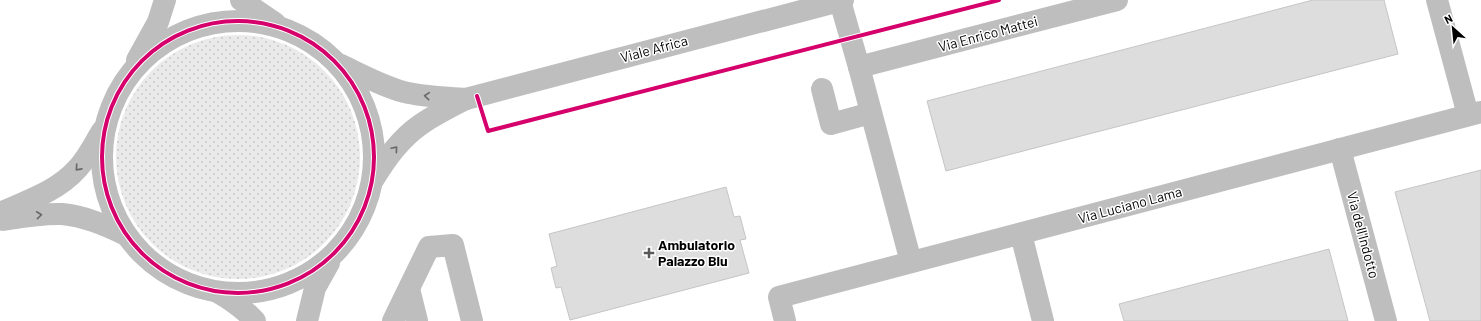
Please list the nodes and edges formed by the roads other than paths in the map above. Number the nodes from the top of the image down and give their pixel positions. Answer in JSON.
{"nodes":[{"id":1,"x":165,"y":0,"type":"edge"},
{"id":2,"x":241,"y":0,"type":"edge"},
{"id":3,"x":841,"y":0,"type":"edge"},
{"id":4,"x":1117,"y":0,"type":"edge"},
{"id":5,"x":1436,"y":0,"type":"edge"},
{"id":6,"x":284,"y":29,"type":"junction"},
{"id":7,"x":336,"y":62,"type":"junction"},
{"id":8,"x":859,"y":67,"type":"junction"},
{"id":9,"x":128,"y":77,"type":"junction"},
{"id":10,"x":822,"y":89,"type":"dead end"},
{"id":11,"x":466,"y":99,"type":"junction"},
{"id":12,"x":871,"y":113,"type":"junction"},
{"id":13,"x":1475,"y":114,"type":"edge"},
{"id":14,"x":106,"y":123,"type":"junction"},
{"id":15,"x":1340,"y":149,"type":"junction"},
{"id":16,"x":373,"y":180,"type":"junction"},
{"id":17,"x":0,"y":213,"type":"edge"},
{"id":18,"x":0,"y":220,"type":"edge"},
{"id":19,"x":1021,"y":234,"type":"junction"},
{"id":20,"x":126,"y":235,"type":"junction"},
{"id":21,"x":334,"y":254,"type":"junction"},
{"id":22,"x":911,"y":262,"type":"junction"},
{"id":23,"x":409,"y":289,"type":"junction"},
{"id":24,"x":216,"y":292,"type":"junction"},
{"id":25,"x":255,"y":321,"type":"edge"},
{"id":26,"x":307,"y":321,"type":"edge"},
{"id":27,"x":393,"y":321,"type":"edge"},
{"id":28,"x":417,"y":321,"type":"edge"},
{"id":29,"x":472,"y":321,"type":"edge"},
{"id":30,"x":785,"y":321,"type":"edge"},
{"id":31,"x":1043,"y":321,"type":"edge"},
{"id":32,"x":1386,"y":321,"type":"edge"}],
"edges":[{"from":1,"to":9,"type":"street"},
{"from":2,"to":6,"type":"street"},
{"from":3,"to":8,"type":"street"},
{"from":3,"to":11,"type":"street","name":"Viale Africa"},
{"from":4,"to":8,"type":"street","name":"Via Enrico Mattei"},
{"from":5,"to":13,"type":"street"},
{"from":6,"to":7,"type":"street","name":"Viale Africa"},
{"from":6,"to":9,"type":"street","name":"Viale Africa"},
{"from":11,"to":7,"type":"street","name":"Viale Africa","one_way":true},
{"from":7,"to":16,"type":"street","name":"Viale Africa"},
{"from":8,"to":12,"type":"street"},
{"from":9,"to":14,"type":"street","name":"Viale Africa"},
{"from":10,"to":12,"type":"street"},
{"from":16,"to":11,"type":"street","name":"Viale Africa","one_way":true},
{"from":12,"to":22,"type":"street"},
{"from":13,"to":15,"type":"street","name":"Via Luciano Lama"},
{"from":14,"to":17,"type":"street","name":"Viale Africa","one_way":true},
{"from":14,"to":20,"type":"street","name":"Viale Africa"},
{"from":15,"to":19,"type":"street","name":"Via Luciano Lama"},
{"from":15,"to":32,"type":"street","name":"Via dell'Indotto"},
{"from":16,"to":21,"type":"street","name":"Viale Africa"},
{"from":18,"to":20,"type":"street","name":"Viale Africa","one_way":true},
{"from":19,"to":22,"type":"street","name":"Via Luciano Lama"},
{"from":19,"to":31,"type":"street"},
{"from":20,"to":24,"type":"street","name":"Viale Africa"},
{"from":21,"to":24,"type":"street","name":"Viale Africa"},
{"from":21,"to":26,"type":"street"},
{"from":22,"to":30,"type":"street","name":"Via Luciano Lama"},
{"from":23,"to":27,"type":"street"},
{"from":23,"to":28,"type":"street"},
{"from":23,"to":29,"type":"street"},
{"from":24,"to":25,"type":"street"}]}
